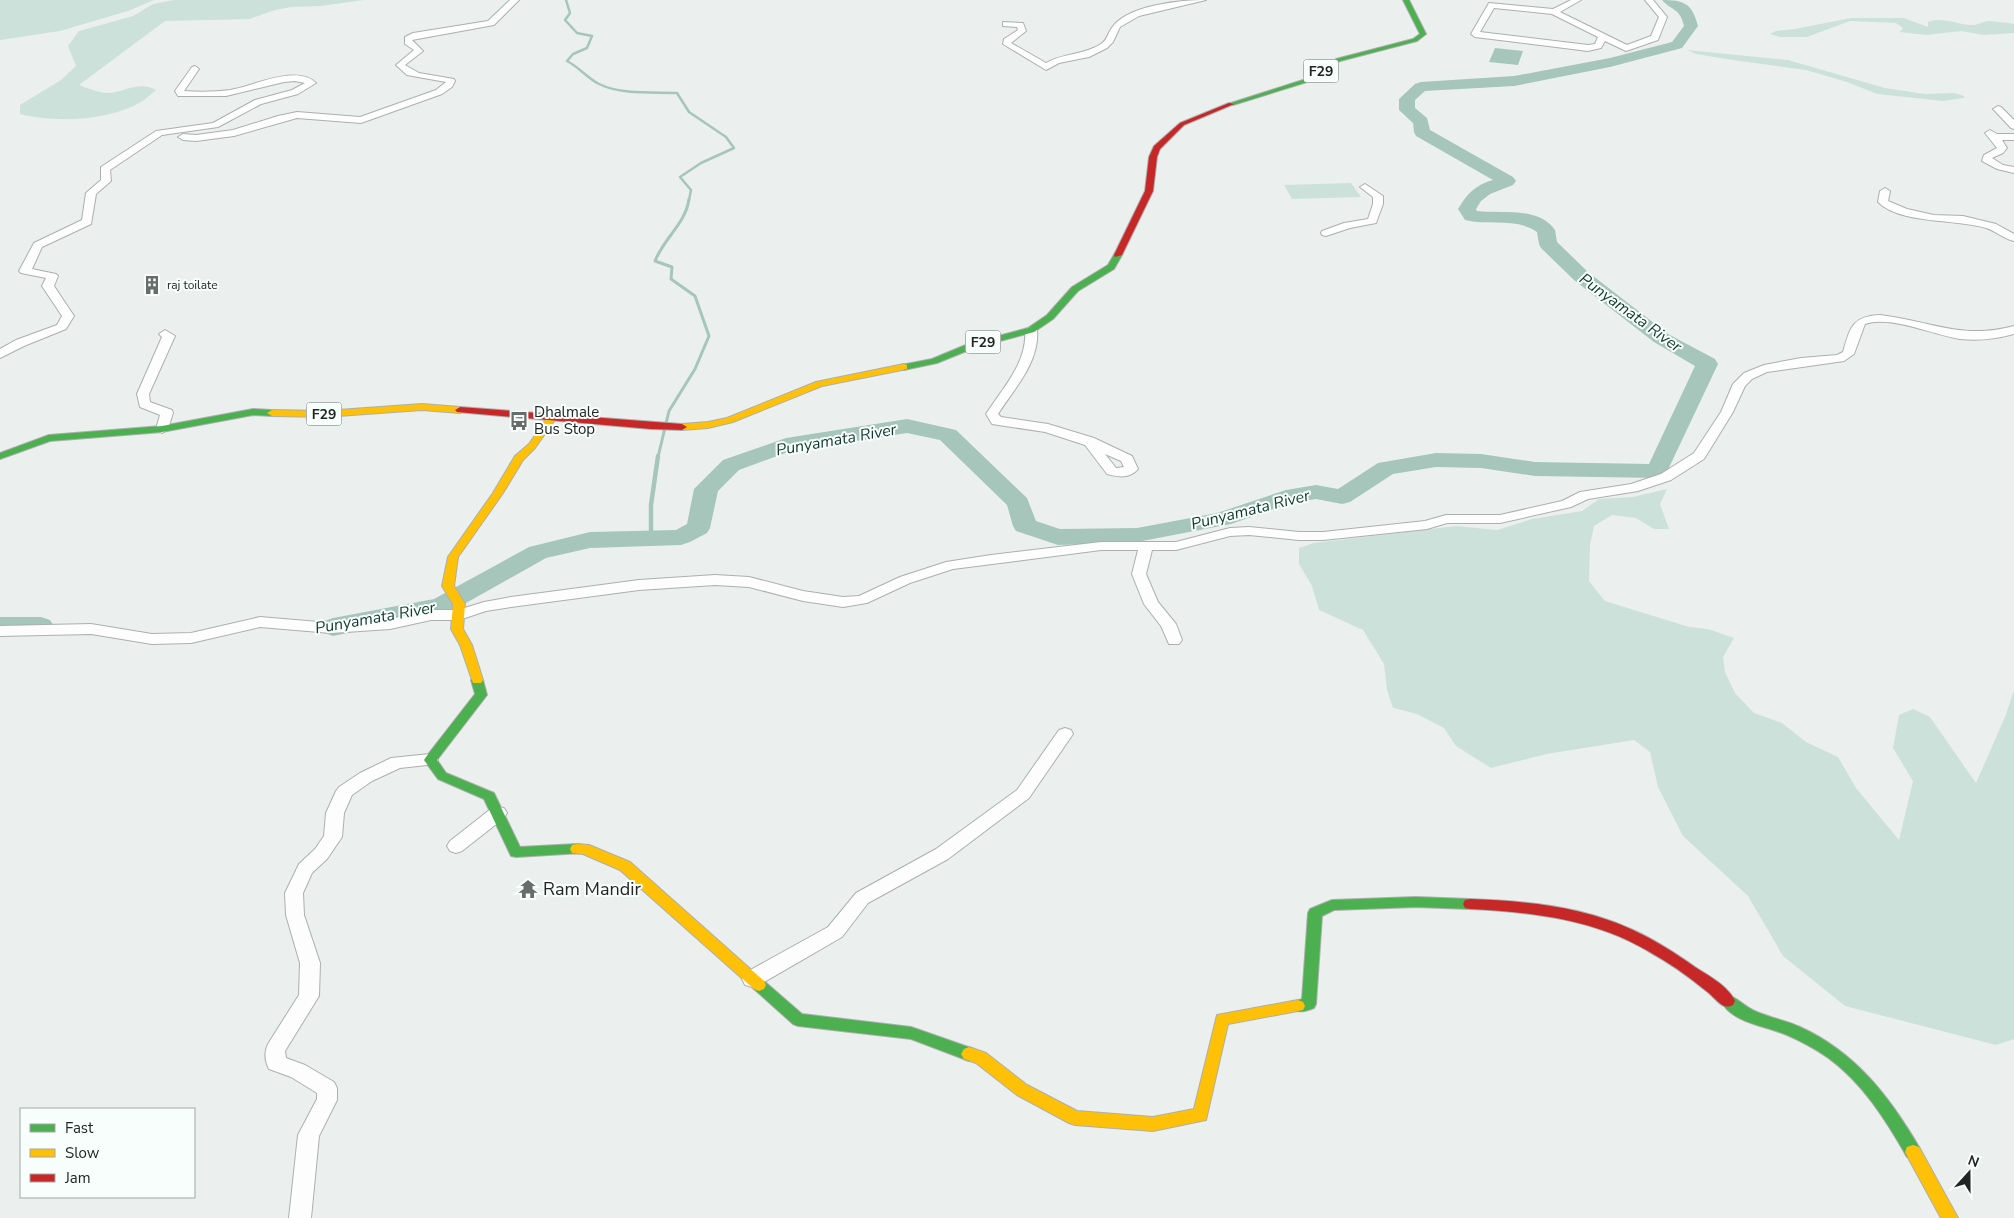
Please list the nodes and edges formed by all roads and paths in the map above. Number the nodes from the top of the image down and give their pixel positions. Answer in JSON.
{"nodes":[{"id":1,"x":514,"y":0,"type":"edge"},
{"id":2,"x":1202,"y":0,"type":"edge"},
{"id":3,"x":1406,"y":0,"type":"edge"},
{"id":4,"x":1577,"y":0,"type":"edge"},
{"id":5,"x":1649,"y":0,"type":"edge"},
{"id":6,"x":1554,"y":12,"type":"junction"},
{"id":7,"x":1006,"y":24,"type":"dead end"},
{"id":8,"x":195,"y":69,"type":"dead end"},
{"id":9,"x":1998,"y":109,"type":"dead end"},
{"id":10,"x":2014,"y":126,"type":"edge"},
{"id":11,"x":159,"y":133,"type":"junction"},
{"id":12,"x":2014,"y":137,"type":"edge"},
{"id":13,"x":2014,"y":170,"type":"edge"},
{"id":14,"x":1366,"y":187,"type":"dead end"},
{"id":15,"x":1885,"y":191,"type":"dead end"},
{"id":16,"x":1326,"y":233,"type":"dead end"},
{"id":17,"x":2014,"y":238,"type":"edge"},
{"id":18,"x":1031,"y":330,"type":"junction"},
{"id":19,"x":2014,"y":330,"type":"edge"},
{"id":20,"x":165,"y":334,"type":"dead end"},
{"id":21,"x":0,"y":354,"type":"edge"},
{"id":22,"x":552,"y":417,"type":"junction"},
{"id":23,"x":162,"y":429,"type":"junction"},
{"id":24,"x":1089,"y":441,"type":"dead end"},
{"id":25,"x":0,"y":456,"type":"edge"},
{"id":26,"x":1146,"y":547,"type":"junction"},
{"id":27,"x":459,"y":610,"type":"junction"},
{"id":28,"x":0,"y":631,"type":"edge"},
{"id":29,"x":1174,"y":640,"type":"dead end"},
{"id":30,"x":1065,"y":734,"type":"dead end"},
{"id":31,"x":430,"y":760,"type":"junction"},
{"id":32,"x":498,"y":813,"type":"junction"},
{"id":33,"x":456,"y":846,"type":"dead end"},
{"id":34,"x":752,"y":979,"type":"junction"},
{"id":35,"x":300,"y":1218,"type":"edge"},
{"id":36,"x":1950,"y":1218,"type":"edge"}],
"edges":[{"from":1,"to":11,"type":"street"},
{"from":2,"to":7,"type":"street"},
{"from":3,"to":18,"type":"main road","number":"F29"},
{"from":4,"to":6,"type":"street"},
{"from":5,"to":6,"type":"street"},
{"from":6,"to":6,"type":"street"},
{"from":8,"to":11,"type":"street"},
{"from":9,"to":10,"type":"street"},
{"from":11,"to":21,"type":"street"},
{"from":12,"to":13,"type":"street"},
{"from":14,"to":16,"type":"street"},
{"from":15,"to":17,"type":"street"},
{"from":18,"to":22,"type":"main road","number":"F29"},
{"from":18,"to":24,"type":"street"},
{"from":19,"to":26,"type":"street"},
{"from":20,"to":23,"type":"street"},
{"from":22,"to":23,"type":"main road","number":"F29"},
{"from":22,"to":27,"type":"main road"},
{"from":23,"to":25,"type":"main road","number":"F29"},
{"from":26,"to":27,"type":"street"},
{"from":26,"to":29,"type":"street"},
{"from":27,"to":28,"type":"street"},
{"from":27,"to":31,"type":"main road"},
{"from":30,"to":34,"type":"street"},
{"from":31,"to":32,"type":"main road"},
{"from":31,"to":35,"type":"street"},
{"from":32,"to":33,"type":"street"},
{"from":32,"to":34,"type":"main road"},
{"from":34,"to":36,"type":"main road"}]}
